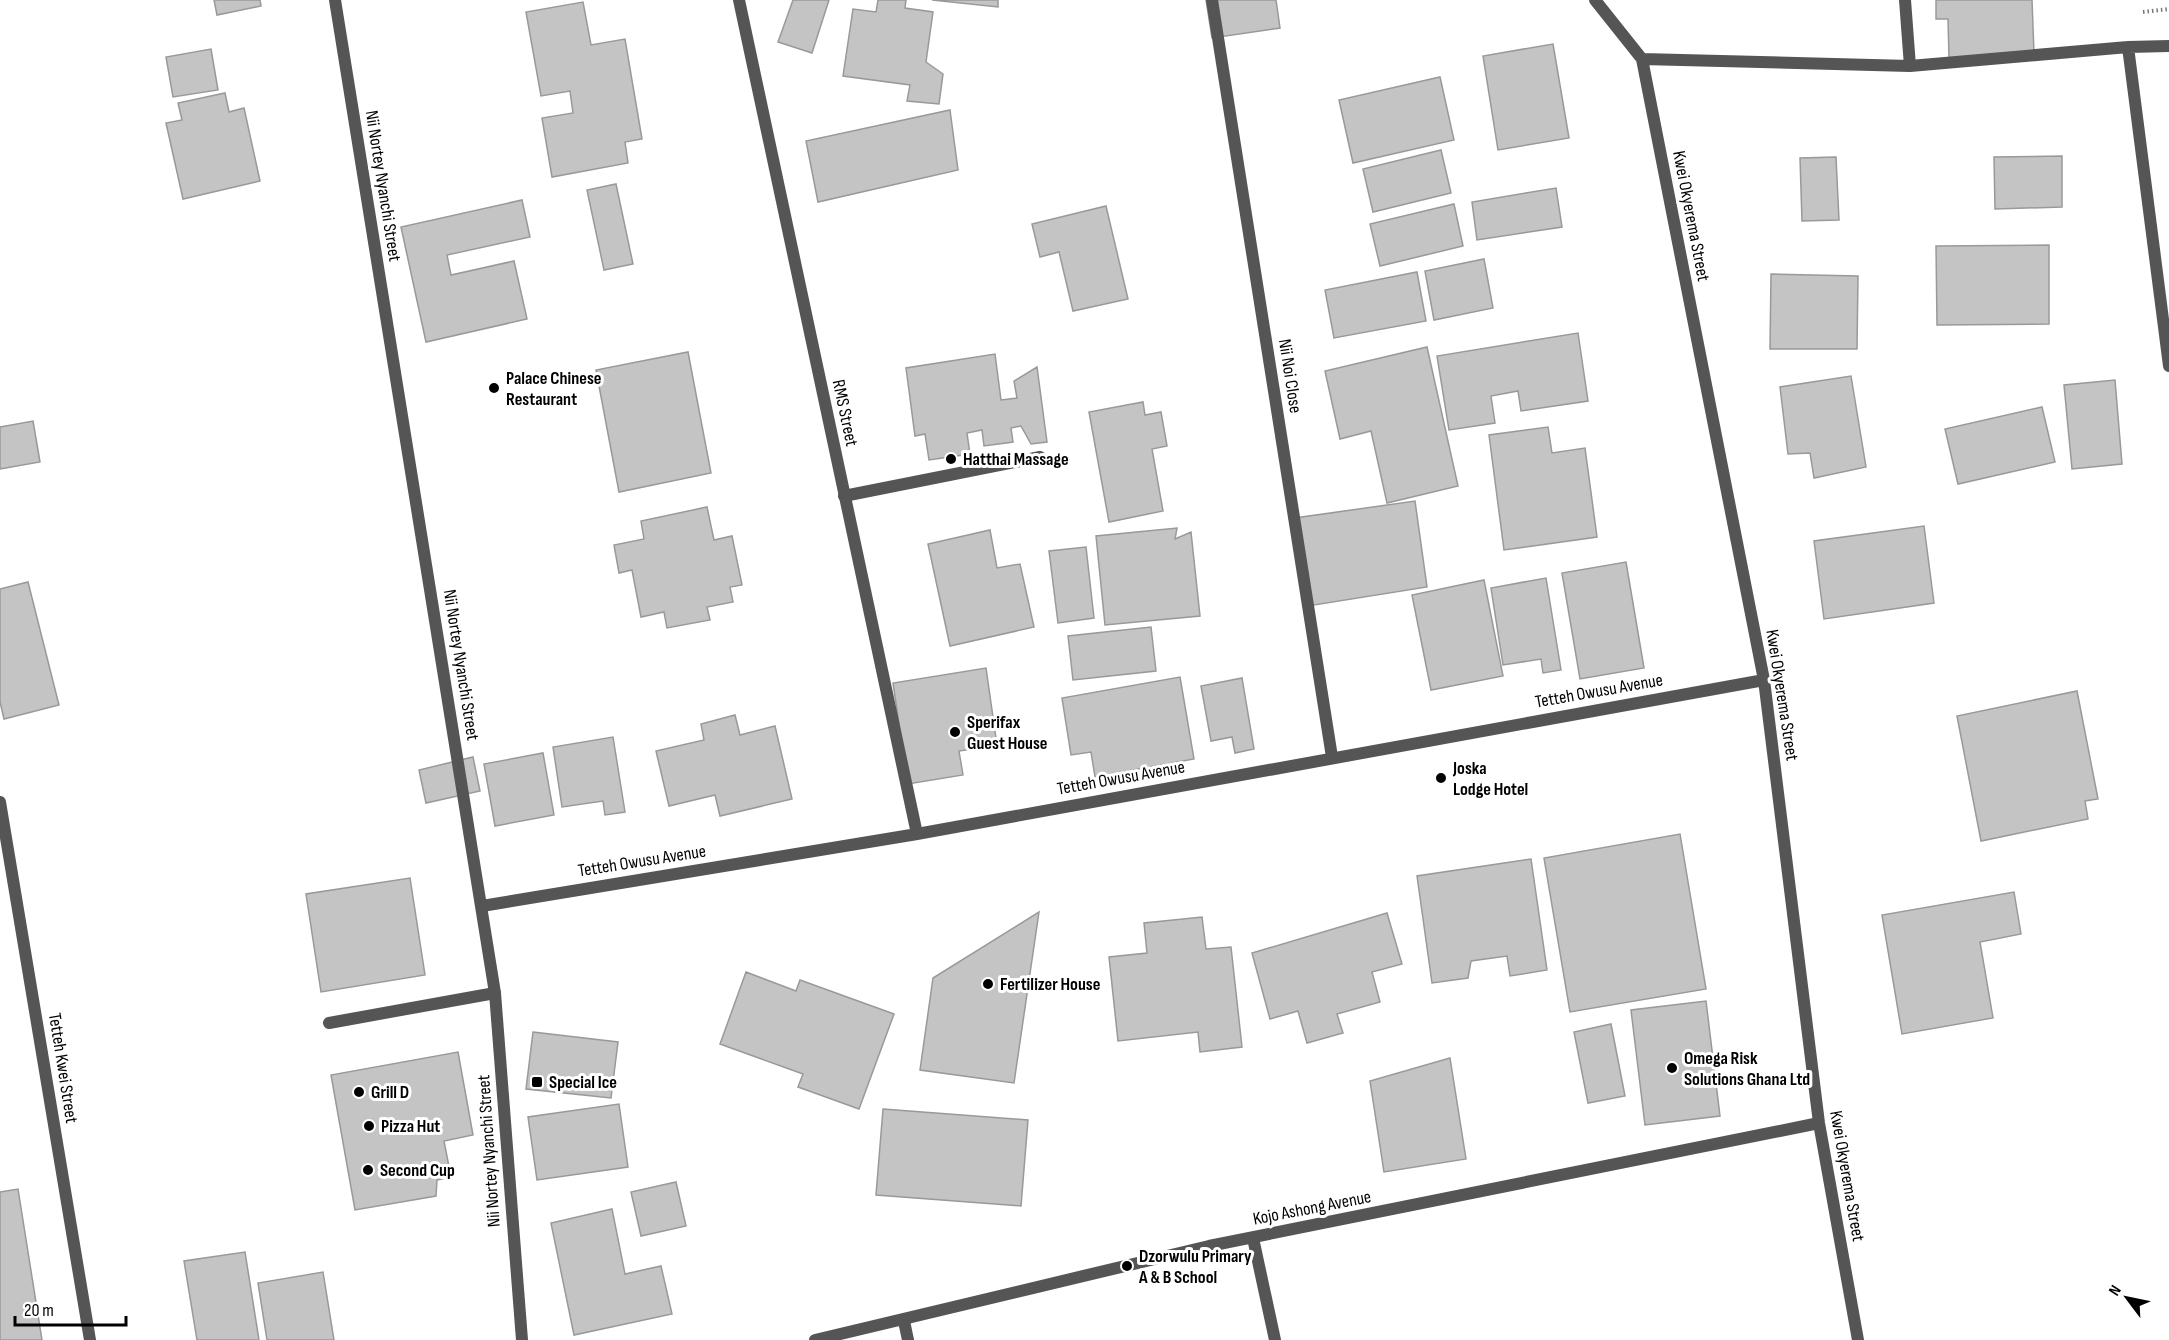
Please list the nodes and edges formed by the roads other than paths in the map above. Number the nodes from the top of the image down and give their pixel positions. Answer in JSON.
{"nodes":[{"id":1,"x":335,"y":0,"type":"edge"},
{"id":2,"x":739,"y":0,"type":"edge"},
{"id":3,"x":1212,"y":0,"type":"edge"},
{"id":4,"x":1595,"y":0,"type":"edge"},
{"id":5,"x":1905,"y":0,"type":"edge"},
{"id":6,"x":2168,"y":46,"type":"edge"},
{"id":7,"x":2128,"y":47,"type":"junction"},
{"id":8,"x":1642,"y":59,"type":"junction"},
{"id":9,"x":1910,"y":66,"type":"junction"},
{"id":10,"x":2169,"y":366,"type":"edge"},
{"id":11,"x":1040,"y":457,"type":"dead end"},
{"id":12,"x":844,"y":496,"type":"junction"},
{"id":13,"x":1764,"y":680,"type":"junction"},
{"id":14,"x":1332,"y":757,"type":"junction"},
{"id":15,"x":0,"y":802,"type":"edge"},
{"id":16,"x":917,"y":834,"type":"junction"},
{"id":17,"x":482,"y":906,"type":"junction"},
{"id":18,"x":495,"y":993,"type":"junction"},
{"id":19,"x":329,"y":1023,"type":"dead end"},
{"id":20,"x":1818,"y":1123,"type":"junction"},
{"id":21,"x":1253,"y":1238,"type":"junction"},
{"id":22,"x":903,"y":1321,"type":"junction"},
{"id":23,"x":90,"y":1340,"type":"edge"},
{"id":24,"x":522,"y":1340,"type":"edge"},
{"id":25,"x":815,"y":1340,"type":"edge"},
{"id":26,"x":908,"y":1340,"type":"edge"},
{"id":27,"x":1275,"y":1340,"type":"edge"},
{"id":28,"x":1858,"y":1340,"type":"edge"}],
"edges":[{"from":1,"to":17,"type":"street","name":"Nii Nortey Nyanchi Street"},
{"from":2,"to":12,"type":"street","name":"RMS Street"},
{"from":3,"to":14,"type":"street","name":"Nii Noi Close"},
{"from":4,"to":8,"type":"street"},
{"from":5,"to":9,"type":"street"},
{"from":6,"to":7,"type":"street"},
{"from":7,"to":9,"type":"street"},
{"from":7,"to":10,"type":"street"},
{"from":8,"to":9,"type":"street"},
{"from":8,"to":13,"type":"street","name":"Kwei Okyerema Street"},
{"from":11,"to":12,"type":"street"},
{"from":12,"to":16,"type":"street","name":"RMS Street"},
{"from":13,"to":14,"type":"street","name":"Tetteh Owusu Avenue"},
{"from":13,"to":20,"type":"street","name":"Kwei Okyerema Street"},
{"from":14,"to":16,"type":"street","name":"Tetteh Owusu Avenue"},
{"from":15,"to":23,"type":"street","name":"Tetteh Kwei Street"},
{"from":16,"to":17,"type":"street","name":"Tetteh Owusu Avenue"},
{"from":17,"to":18,"type":"street","name":"Nii Nortey Nyanchi Street"},
{"from":18,"to":19,"type":"street"},
{"from":18,"to":24,"type":"street","name":"Nii Nortey Nyanchi Street"},
{"from":20,"to":21,"type":"street","name":"Kojo Ashong Avenue"},
{"from":20,"to":28,"type":"street","name":"Kwei Okyerema Street"},
{"from":21,"to":22,"type":"street","name":"Kojo Ashong Avenue"},
{"from":21,"to":27,"type":"street"},
{"from":22,"to":25,"type":"street","name":"Kojo Ashong Avenue"},
{"from":22,"to":26,"type":"street"}]}
